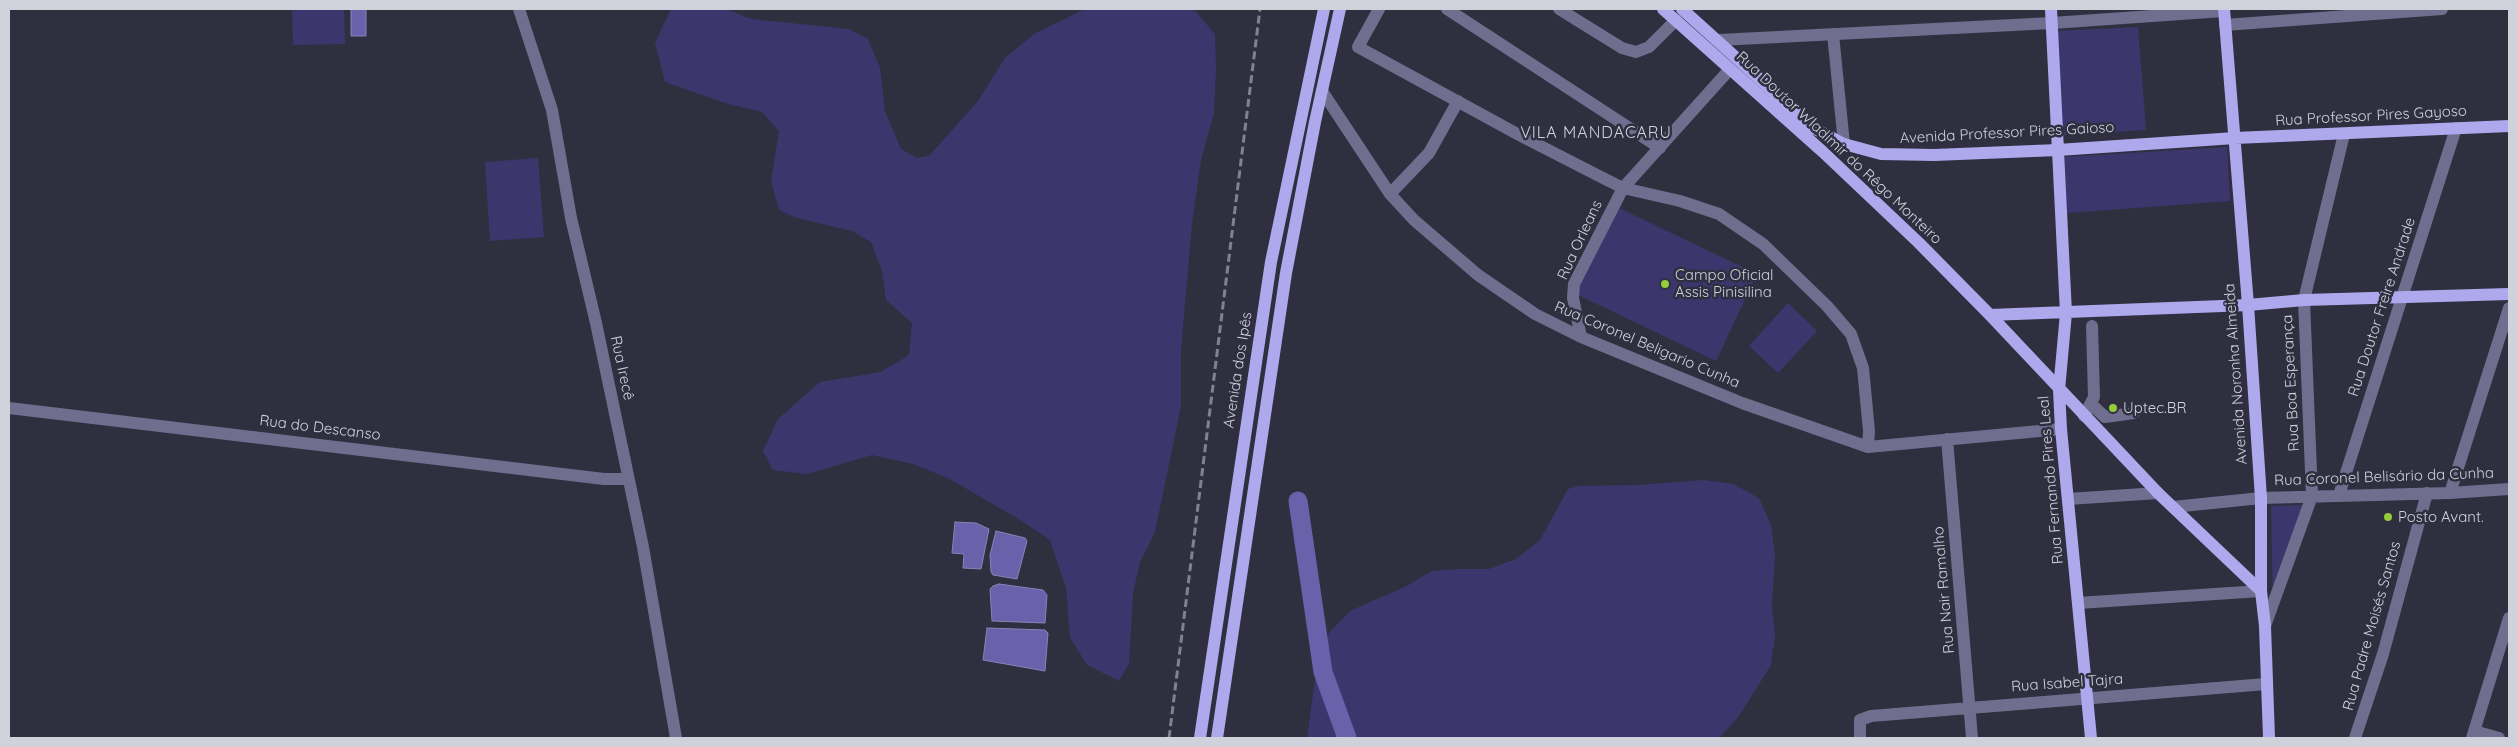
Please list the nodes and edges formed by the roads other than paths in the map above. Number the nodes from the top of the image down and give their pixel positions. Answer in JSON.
{"nodes":[{"id":1,"x":519,"y":9,"type":"edge"},
{"id":2,"x":1324,"y":9,"type":"edge"},
{"id":3,"x":1340,"y":9,"type":"edge"},
{"id":4,"x":1379,"y":9,"type":"edge"},
{"id":5,"x":1447,"y":9,"type":"edge"},
{"id":6,"x":1559,"y":9,"type":"edge"},
{"id":7,"x":2050,"y":9,"type":"edge"},
{"id":8,"x":2442,"y":9,"type":"edge"},
{"id":9,"x":2224,"y":10,"type":"edge"},
{"id":10,"x":1671,"y":12,"type":"edge"},
{"id":11,"x":2052,"y":23,"type":"junction"},
{"id":12,"x":2225,"y":25,"type":"junction"},
{"id":13,"x":1833,"y":34,"type":"junction"},
{"id":14,"x":1719,"y":40,"type":"junction"},
{"id":15,"x":1730,"y":70,"type":"junction"},
{"id":16,"x":1322,"y":91,"type":"junction"},
{"id":17,"x":1458,"y":102,"type":"junction"},
{"id":18,"x":2509,"y":126,"type":"edge"},
{"id":19,"x":2456,"y":128,"type":"junction"},
{"id":20,"x":2344,"y":134,"type":"junction"},
{"id":21,"x":2235,"y":138,"type":"junction"},
{"id":22,"x":1844,"y":144,"type":"junction"},
{"id":23,"x":1660,"y":148,"type":"junction"},
{"id":24,"x":2058,"y":150,"type":"junction"},
{"id":25,"x":1623,"y":188,"type":"junction"},
{"id":26,"x":1390,"y":194,"type":"junction"},
{"id":27,"x":2509,"y":294,"type":"edge"},
{"id":28,"x":2402,"y":297,"type":"junction"},
{"id":29,"x":2304,"y":300,"type":"junction"},
{"id":30,"x":2248,"y":305,"type":"junction"},
{"id":31,"x":2509,"y":308,"type":"edge"},
{"id":32,"x":2066,"y":313,"type":"junction"},
{"id":33,"x":1990,"y":315,"type":"junction"},
{"id":34,"x":2092,"y":326,"type":"dead end"},
{"id":35,"x":1581,"y":337,"type":"junction"},
{"id":36,"x":2059,"y":390,"type":"junction"},
{"id":37,"x":2091,"y":404,"type":"junction"},
{"id":38,"x":9,"y":408,"type":"edge"},
{"id":39,"x":2134,"y":413,"type":"dead end"},
{"id":40,"x":2084,"y":416,"type":"junction"},
{"id":41,"x":2061,"y":429,"type":"junction"},
{"id":42,"x":1947,"y":439,"type":"junction"},
{"id":43,"x":1868,"y":447,"type":"junction"},
{"id":44,"x":628,"y":478,"type":"junction"},
{"id":45,"x":1237,"y":483,"type":"junction"},
{"id":46,"x":1253,"y":484,"type":"junction"},
{"id":47,"x":2509,"y":489,"type":"edge"},
{"id":48,"x":2158,"y":493,"type":"junction"},
{"id":49,"x":2427,"y":493,"type":"junction"},
{"id":50,"x":2450,"y":493,"type":"junction"},
{"id":51,"x":2339,"y":495,"type":"junction"},
{"id":52,"x":2312,"y":496,"type":"junction"},
{"id":53,"x":2261,"y":498,"type":"junction"},
{"id":54,"x":2068,"y":499,"type":"junction"},
{"id":55,"x":2173,"y":506,"type":"junction"},
{"id":56,"x":1232,"y":516,"type":"junction"},
{"id":57,"x":1248,"y":519,"type":"junction"},
{"id":58,"x":2261,"y":591,"type":"junction"},
{"id":59,"x":2078,"y":603,"type":"junction"},
{"id":60,"x":2509,"y":620,"type":"edge"},
{"id":61,"x":2265,"y":626,"type":"junction"},
{"id":62,"x":2266,"y":684,"type":"junction"},
{"id":63,"x":2086,"y":698,"type":"junction"},
{"id":64,"x":1970,"y":707,"type":"junction"},
{"id":65,"x":2473,"y":734,"type":"edge"},
{"id":66,"x":676,"y":738,"type":"edge"},
{"id":67,"x":1200,"y":738,"type":"edge"},
{"id":68,"x":1217,"y":738,"type":"edge"},
{"id":69,"x":1860,"y":738,"type":"edge"},
{"id":70,"x":1972,"y":738,"type":"edge"},
{"id":71,"x":2091,"y":738,"type":"edge"},
{"id":72,"x":2269,"y":738,"type":"edge"},
{"id":73,"x":2355,"y":738,"type":"edge"},
{"id":74,"x":2500,"y":738,"type":"edge"}],
"edges":[{"from":1,"to":44,"type":"street","name":"Rua Irecê"},
{"from":2,"to":45,"type":"main road","name":"Avenida dos Ipês"},
{"from":3,"to":16,"type":"main road"},
{"from":4,"to":17,"type":"street"},
{"from":5,"to":23,"type":"street"},
{"from":6,"to":10,"type":"street"},
{"from":7,"to":11,"type":"main road","name":"Rua Fernando Pires Leal"},
{"from":8,"to":12,"type":"street"},
{"from":9,"to":11,"type":"street"},
{"from":9,"to":12,"type":"main road","name":"Avenida Noronha Almeida"},
{"from":10,"to":14,"type":"main road","name":"Avenida Professor Pires Gaioso"},
{"from":10,"to":15,"type":"main road","name":"Rua Doutor Wladimir do Rêgo Monteiro"},
{"from":11,"to":13,"type":"street"},
{"from":11,"to":24,"type":"main road","name":"Rua Fernando Pires Leal"},
{"from":12,"to":21,"type":"main road","name":"Avenida Noronha Almeida"},
{"from":13,"to":14,"type":"street"},
{"from":13,"to":22,"type":"street"},
{"from":14,"to":22,"type":"main road","name":"Avenida Professor Pires Gaioso"},
{"from":15,"to":23,"type":"street","name":"Rua Orleans"},
{"from":15,"to":33,"type":"main road","name":"Rua Doutor Wladimir do Rêgo Monteiro"},
{"from":16,"to":26,"type":"street"},
{"from":16,"to":46,"type":"main road"},
{"from":17,"to":25,"type":"street"},
{"from":17,"to":26,"type":"street"},
{"from":18,"to":19,"type":"main road","name":"Rua Professor Pires Gayoso"},
{"from":19,"to":20,"type":"main road","name":"Rua Professor Pires Gayoso"},
{"from":19,"to":28,"type":"street","name":"Rua Doutor Freire Andrade"},
{"from":20,"to":21,"type":"main road","name":"Rua Professor Pires Gayoso"},
{"from":20,"to":29,"type":"street","name":"Rua Boa Esperança"},
{"from":21,"to":24,"type":"main road","name":"Avenida Professor Pires Gaioso"},
{"from":21,"to":30,"type":"main road","name":"Avenida Noronha Almeida"},
{"from":22,"to":24,"type":"main road","name":"Avenida Professor Pires Gaioso"},
{"from":23,"to":25,"type":"street","name":"Rua Orleans"},
{"from":24,"to":32,"type":"main road","name":"Rua Fernando Pires Leal"},
{"from":25,"to":35,"type":"street","name":"Rua Orleans"},
{"from":25,"to":43,"type":"street"},
{"from":26,"to":35,"type":"street","name":"Rua Coronel Beligario Cunha"},
{"from":27,"to":28,"type":"main road"},
{"from":28,"to":29,"type":"main road"},
{"from":28,"to":51,"type":"street","name":"Rua Doutor Freire Andrade"},
{"from":29,"to":30,"type":"main road"},
{"from":29,"to":52,"type":"street","name":"Rua Boa Esperança"},
{"from":30,"to":32,"type":"main road"},
{"from":30,"to":53,"type":"main road","name":"Avenida Noronha Almeida"},
{"from":31,"to":50,"type":"street"},
{"from":32,"to":33,"type":"main road"},
{"from":32,"to":36,"type":"main road","name":"Rua Fernando Pires Leal"},
{"from":33,"to":36,"type":"main road","name":"Rua Doutor Wladimir do Rêgo Monteiro"},
{"from":34,"to":37,"type":"street"},
{"from":35,"to":43,"type":"street","name":"Rua Coronel Beligario Cunha"},
{"from":36,"to":40,"type":"main road","name":"Rua Doutor Wladimir do Rêgo Monteiro"},
{"from":36,"to":41,"type":"main road","name":"Rua Fernando Pires Leal"},
{"from":37,"to":39,"type":"street"},
{"from":37,"to":40,"type":"street"},
{"from":38,"to":44,"type":"street","name":"Rua do Descanso"},
{"from":40,"to":48,"type":"main road","name":"Rua Doutor Wladimir do Rêgo Monteiro"},
{"from":41,"to":42,"type":"street"},
{"from":41,"to":54,"type":"main road","name":"Rua Fernando Pires Leal"},
{"from":42,"to":43,"type":"street"},
{"from":42,"to":64,"type":"street","name":"Rua Nair Ramalho"},
{"from":44,"to":66,"type":"street","name":"Rua Irecê"},
{"from":45,"to":46,"type":"main road"},
{"from":45,"to":56,"type":"main road","name":"Avenida dos Ipês"},
{"from":46,"to":57,"type":"main road"},
{"from":47,"to":50,"type":"street","name":"Rua Coronel Belisário da Cunha"},
{"from":48,"to":54,"type":"street"},
{"from":48,"to":55,"type":"main road","name":"Rua Doutor Wladimir do Rêgo Monteiro"},
{"from":49,"to":50,"type":"street","name":"Rua Coronel Belisário da Cunha"},
{"from":49,"to":51,"type":"street","name":"Rua Coronel Belisário da Cunha"},
{"from":49,"to":73,"type":"street","name":"Rua Padre Moisés Santos"},
{"from":51,"to":52,"type":"street","name":"Rua Coronel Belisário da Cunha"},
{"from":52,"to":53,"type":"street","name":"Rua Coronel Belisário da Cunha"},
{"from":52,"to":61,"type":"street","name":"Rua Boa Esperança"},
{"from":53,"to":55,"type":"street","name":"Rua Coronel Belisário da Cunha"},
{"from":53,"to":58,"type":"main road","name":"Avenida Noronha Almeida"},
{"from":54,"to":59,"type":"main road","name":"Rua Fernando Pires Leal"},
{"from":55,"to":58,"type":"main road","name":"Rua Doutor Wladimir do Rêgo Monteiro"},
{"from":56,"to":57,"type":"main road"},
{"from":56,"to":67,"type":"main road","name":"Avenida dos Ipês"},
{"from":57,"to":68,"type":"main road"},
{"from":58,"to":59,"type":"street"},
{"from":58,"to":61,"type":"main road","name":"Avenida Noronha Almeida"},
{"from":59,"to":63,"type":"main road","name":"Rua Fernando Pires Leal"},
{"from":60,"to":65,"type":"street"},
{"from":61,"to":62,"type":"main road","name":"Avenida Noronha Almeida"},
{"from":62,"to":63,"type":"street","name":"Rua Isabel Tajra"},
{"from":62,"to":72,"type":"main road","name":"Avenida Noronha Almeida"},
{"from":63,"to":64,"type":"street","name":"Rua Isabel Tajra"},
{"from":63,"to":71,"type":"main road","name":"Rua Fernando Pires Leal"},
{"from":64,"to":69,"type":"street","name":"Rua Isabel Tajra"},
{"from":64,"to":70,"type":"street","name":"Rua Nair Ramalho"},
{"from":65,"to":74,"type":"street"}]}
